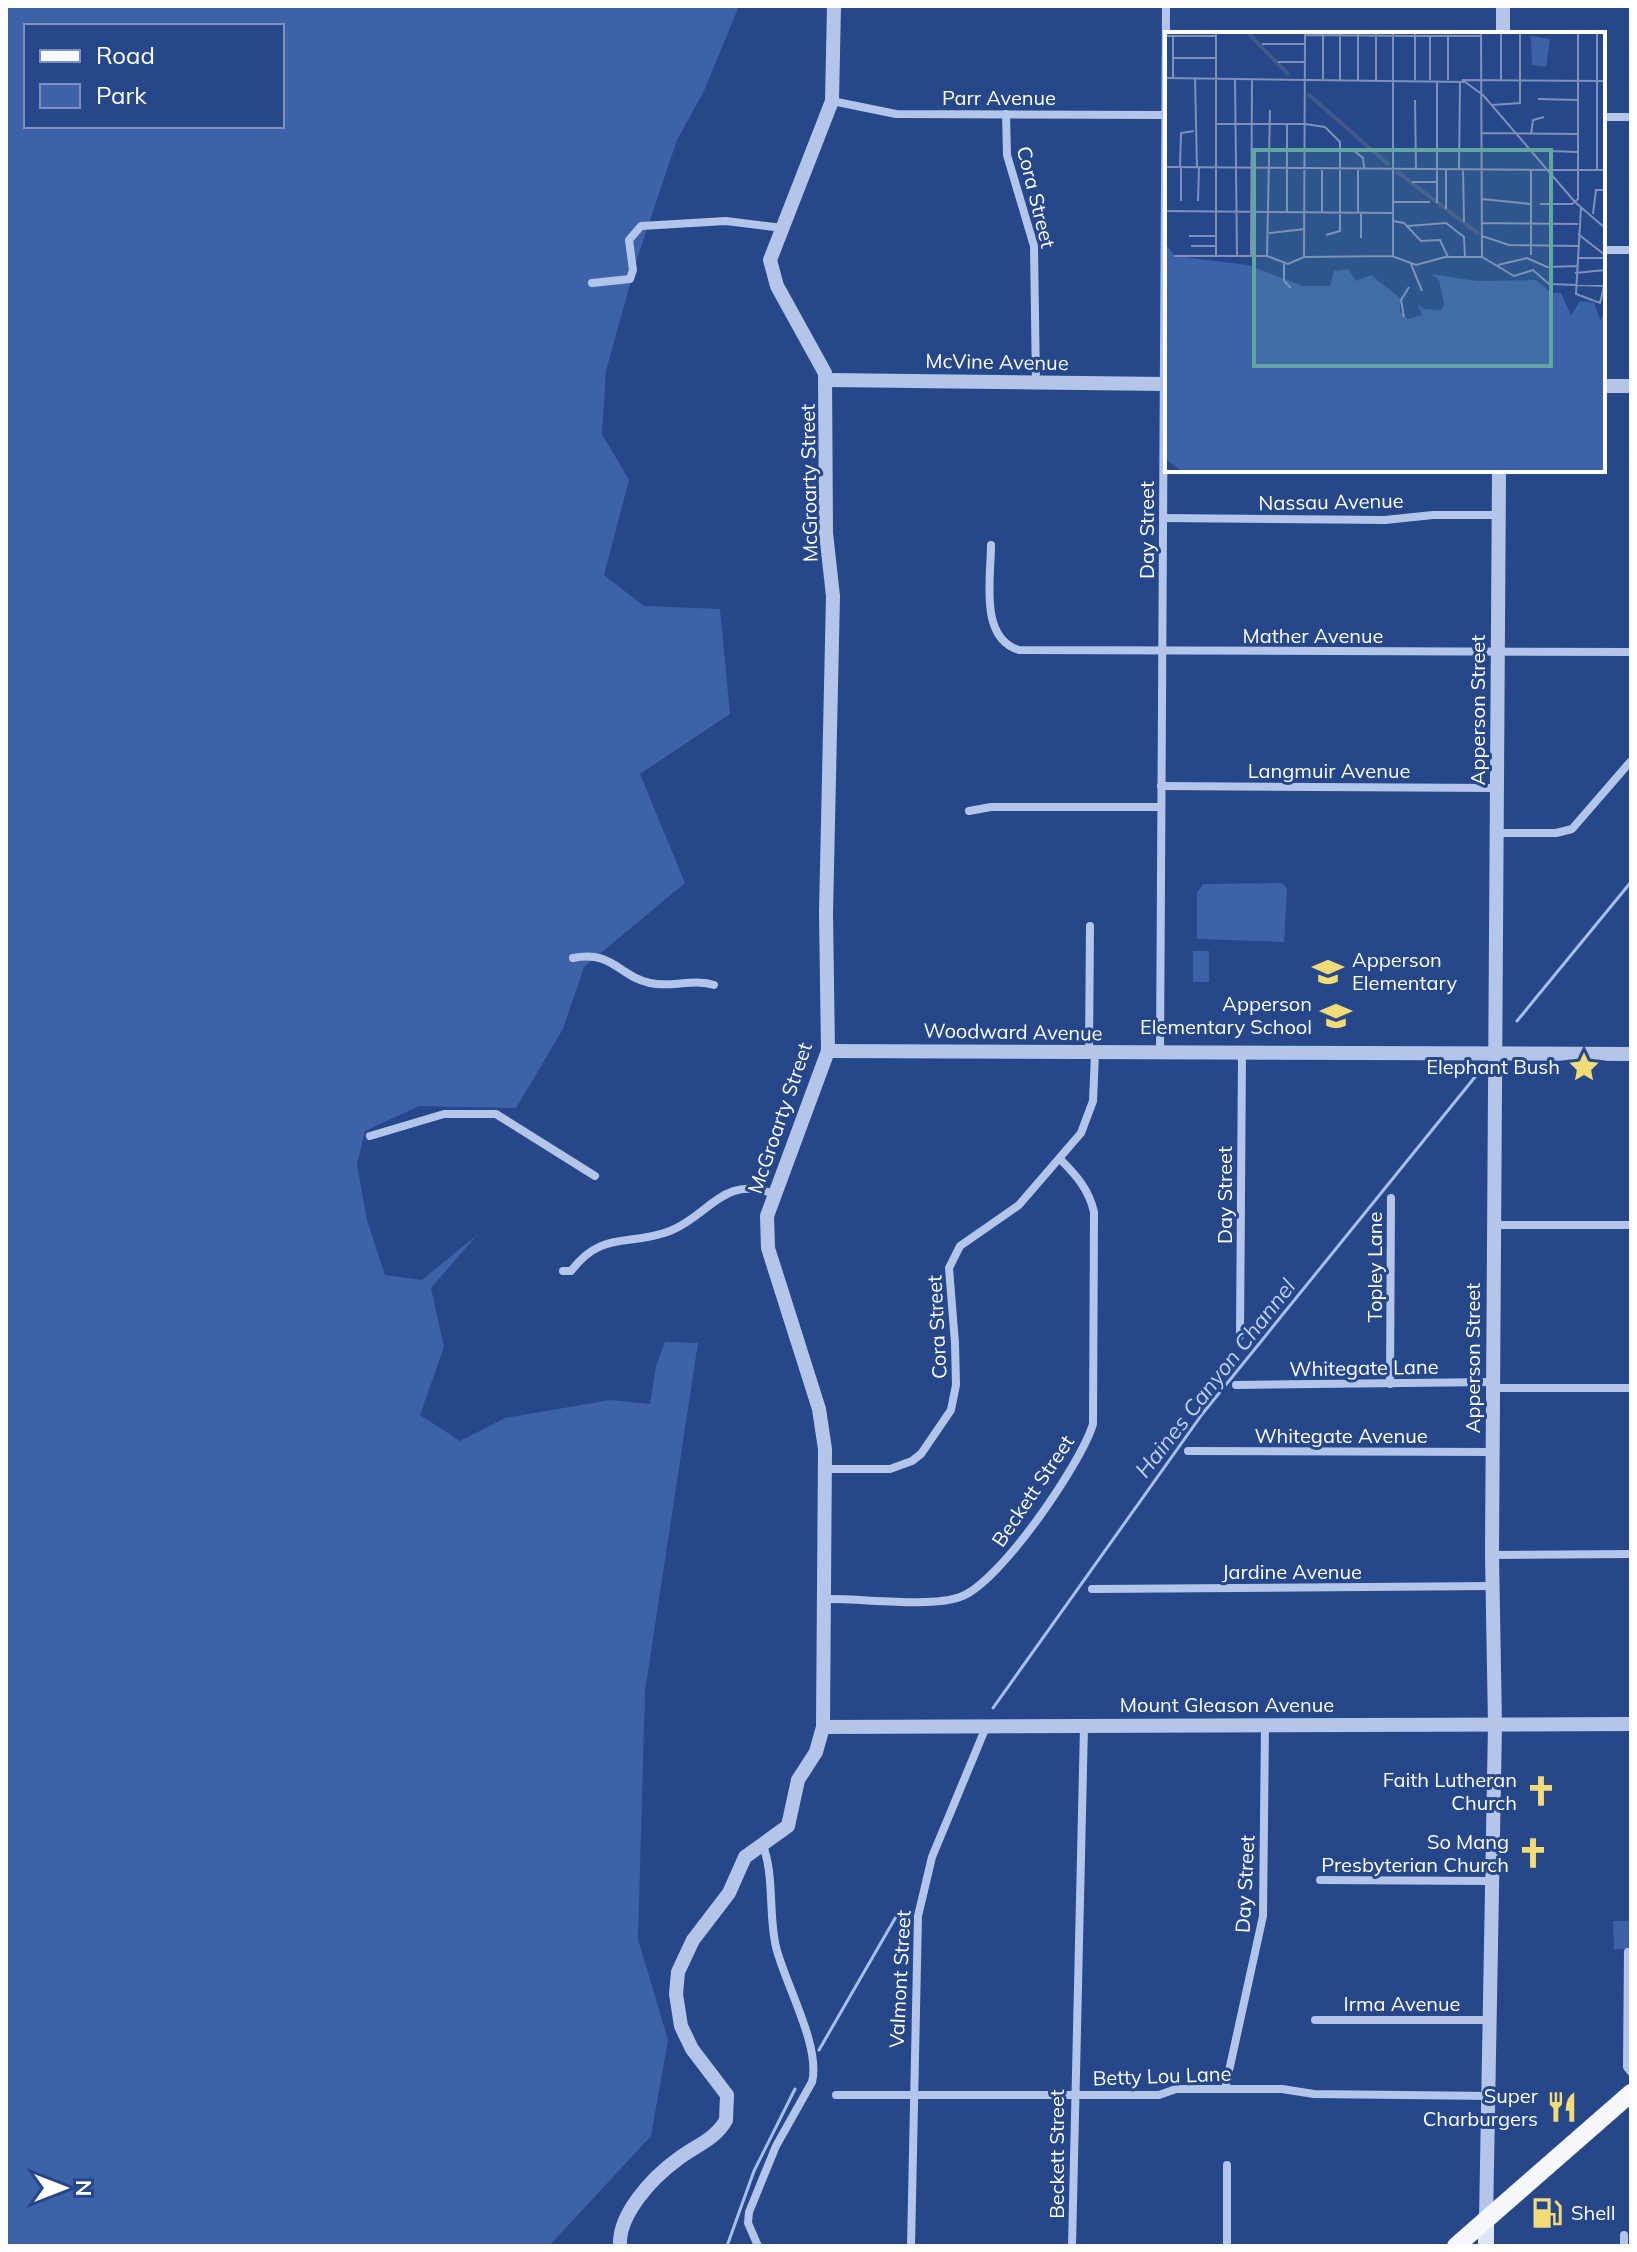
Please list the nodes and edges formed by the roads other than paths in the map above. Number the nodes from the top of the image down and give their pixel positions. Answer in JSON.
{"nodes":[{"id":1,"x":834,"y":6,"type":"edge"},
{"id":2,"x":1166,"y":6,"type":"edge"},
{"id":3,"x":1503,"y":6,"type":"edge"},
{"id":4,"x":1166,"y":32,"type":"edge"},
{"id":5,"x":1503,"y":32,"type":"edge"},
{"id":6,"x":832,"y":101,"type":"junction"},
{"id":7,"x":1006,"y":114,"type":"junction"},
{"id":8,"x":1165,"y":115,"type":"edge"},
{"id":9,"x":1605,"y":117,"type":"edge"},
{"id":10,"x":1631,"y":117,"type":"edge"},
{"id":11,"x":783,"y":228,"type":"junction"},
{"id":12,"x":1605,"y":250,"type":"edge"},
{"id":13,"x":1631,"y":250,"type":"edge"},
{"id":14,"x":592,"y":283,"type":"dead end"},
{"id":15,"x":827,"y":380,"type":"junction"},
{"id":16,"x":1036,"y":383,"type":"junction"},
{"id":17,"x":1165,"y":384,"type":"edge"},
{"id":18,"x":1605,"y":386,"type":"edge"},
{"id":19,"x":1631,"y":386,"type":"edge"},
{"id":20,"x":1499,"y":472,"type":"edge"},
{"id":21,"x":1499,"y":515,"type":"junction"},
{"id":22,"x":1163,"y":518,"type":"junction"},
{"id":23,"x":991,"y":545,"type":"dead end"},
{"id":24,"x":1162,"y":650,"type":"junction"},
{"id":25,"x":1631,"y":652,"type":"edge"},
{"id":26,"x":1498,"y":653,"type":"junction"},
{"id":27,"x":1631,"y":761,"type":"edge"},
{"id":28,"x":1161,"y":786,"type":"junction"},
{"id":29,"x":1497,"y":788,"type":"junction"},
{"id":30,"x":1161,"y":807,"type":"junction"},
{"id":31,"x":969,"y":811,"type":"dead end"},
{"id":32,"x":1497,"y":833,"type":"junction"},
{"id":33,"x":1090,"y":926,"type":"dead end"},
{"id":34,"x":573,"y":958,"type":"dead end"},
{"id":35,"x":714,"y":985,"type":"dead end"},
{"id":36,"x":828,"y":1051,"type":"junction"},
{"id":37,"x":1092,"y":1053,"type":"junction"},
{"id":38,"x":1160,"y":1054,"type":"junction"},
{"id":39,"x":1242,"y":1054,"type":"junction"},
{"id":40,"x":1631,"y":1054,"type":"edge"},
{"id":41,"x":1495,"y":1055,"type":"junction"},
{"id":42,"x":370,"y":1136,"type":"dead end"},
{"id":43,"x":1061,"y":1160,"type":"junction"},
{"id":44,"x":595,"y":1176,"type":"dead end"},
{"id":45,"x":774,"y":1194,"type":"junction"},
{"id":46,"x":1391,"y":1198,"type":"dead end"},
{"id":47,"x":1494,"y":1225,"type":"junction"},
{"id":48,"x":1631,"y":1225,"type":"edge"},
{"id":49,"x":563,"y":1271,"type":"dead end"},
{"id":50,"x":1240,"y":1336,"type":"dead end"},
{"id":51,"x":1390,"y":1384,"type":"junction"},
{"id":52,"x":1236,"y":1385,"type":"dead end"},
{"id":53,"x":1493,"y":1385,"type":"junction"},
{"id":54,"x":1631,"y":1388,"type":"edge"},
{"id":55,"x":1188,"y":1451,"type":"dead end"},
{"id":56,"x":1493,"y":1452,"type":"junction"},
{"id":57,"x":827,"y":1469,"type":"junction"},
{"id":58,"x":1631,"y":1554,"type":"edge"},
{"id":59,"x":1492,"y":1555,"type":"junction"},
{"id":60,"x":1492,"y":1586,"type":"junction"},
{"id":61,"x":1092,"y":1589,"type":"dead end"},
{"id":62,"x":825,"y":1599,"type":"junction"},
{"id":63,"x":1631,"y":1724,"type":"edge"},
{"id":64,"x":1265,"y":1725,"type":"junction"},
{"id":65,"x":1495,"y":1725,"type":"junction"},
{"id":66,"x":1084,"y":1726,"type":"junction"},
{"id":67,"x":823,"y":1727,"type":"junction"},
{"id":68,"x":986,"y":1727,"type":"junction"},
{"id":69,"x":761,"y":1843,"type":"junction"},
{"id":70,"x":1320,"y":1880,"type":"dead end"},
{"id":71,"x":1491,"y":1881,"type":"junction"},
{"id":72,"x":1628,"y":1952,"type":"dead end"},
{"id":73,"x":1315,"y":2020,"type":"dead end"},
{"id":74,"x":1488,"y":2020,"type":"junction"},
{"id":75,"x":1631,"y":2072,"type":"edge"},
{"id":76,"x":1225,"y":2089,"type":"junction"},
{"id":77,"x":1631,"y":2093,"type":"edge"},
{"id":78,"x":836,"y":2095,"type":"dead end"},
{"id":79,"x":912,"y":2095,"type":"junction"},
{"id":80,"x":1073,"y":2095,"type":"junction"},
{"id":81,"x":1488,"y":2096,"type":"junction"},
{"id":82,"x":1227,"y":2165,"type":"dead end"},
{"id":83,"x":1486,"y":2220,"type":"junction"},
{"id":84,"x":1624,"y":2235,"type":"dead end"},
{"id":85,"x":620,"y":2246,"type":"edge"},
{"id":86,"x":758,"y":2246,"type":"edge"},
{"id":87,"x":911,"y":2246,"type":"edge"},
{"id":88,"x":1072,"y":2246,"type":"edge"},
{"id":89,"x":1227,"y":2246,"type":"edge"},
{"id":90,"x":1456,"y":2246,"type":"edge"},
{"id":91,"x":1486,"y":2246,"type":"edge"},
{"id":92,"x":1624,"y":2246,"type":"edge"}],
"edges":[{"from":1,"to":6,"type":"street","name":"McGroarty Street"},
{"from":2,"to":4,"type":"street","name":"Day Street"},
{"from":3,"to":5,"type":"street"},
{"from":6,"to":7,"type":"street","name":"Parr Avenue"},
{"from":6,"to":11,"type":"street","name":"McGroarty Street"},
{"from":7,"to":8,"type":"street","name":"Parr Avenue"},
{"from":7,"to":16,"type":"street","name":"Cora Street"},
{"from":9,"to":10,"type":"street"},
{"from":11,"to":14,"type":"street"},
{"from":11,"to":15,"type":"street","name":"McGroarty Street"},
{"from":12,"to":13,"type":"street"},
{"from":15,"to":16,"type":"street","name":"McVine Avenue"},
{"from":15,"to":36,"type":"street","name":"McGroarty Street"},
{"from":16,"to":17,"type":"street","name":"McVine Avenue"},
{"from":17,"to":22,"type":"street","name":"Day Street"},
{"from":18,"to":19,"type":"street"},
{"from":20,"to":21,"type":"street","name":"Apperson Street"},
{"from":21,"to":22,"type":"street","name":"Nassau Avenue"},
{"from":21,"to":26,"type":"street","name":"Apperson Street"},
{"from":22,"to":24,"type":"street","name":"Day Street"},
{"from":23,"to":24,"type":"street","name":"Mather Avenue"},
{"from":24,"to":26,"type":"street","name":"Mather Avenue"},
{"from":24,"to":28,"type":"street","name":"Day Street"},
{"from":25,"to":26,"type":"street","name":"Mather Avenue"},
{"from":26,"to":29,"type":"street","name":"Apperson Street"},
{"from":27,"to":32,"type":"street"},
{"from":28,"to":29,"type":"street","name":"Langmuir Avenue"},
{"from":28,"to":30,"type":"street","name":"Day Street"},
{"from":29,"to":32,"type":"street","name":"Apperson Street"},
{"from":30,"to":31,"type":"street"},
{"from":30,"to":38,"type":"street","name":"Day Street"},
{"from":32,"to":41,"type":"street","name":"Apperson Street"},
{"from":33,"to":37,"type":"street","name":"Cora Street"},
{"from":34,"to":35,"type":"street"},
{"from":36,"to":37,"type":"street","name":"Woodward Avenue"},
{"from":36,"to":45,"type":"street","name":"McGroarty Street"},
{"from":37,"to":38,"type":"street","name":"Woodward Avenue"},
{"from":37,"to":43,"type":"street","name":"Cora Street"},
{"from":38,"to":39,"type":"street","name":"Woodward Avenue"},
{"from":39,"to":41,"type":"street","name":"Woodward Avenue"},
{"from":39,"to":50,"type":"street","name":"Day Street"},
{"from":40,"to":41,"type":"street","name":"Woodward Avenue"},
{"from":41,"to":47,"type":"street","name":"Apperson Street"},
{"from":42,"to":44,"type":"street"},
{"from":43,"to":57,"type":"street","name":"Cora Street"},
{"from":43,"to":62,"type":"street","name":"Beckett Street"},
{"from":45,"to":49,"type":"street"},
{"from":45,"to":57,"type":"street","name":"McGroarty Street"},
{"from":46,"to":51,"type":"street","name":"Topley Lane"},
{"from":47,"to":48,"type":"street"},
{"from":47,"to":53,"type":"street","name":"Apperson Street"},
{"from":51,"to":52,"type":"street","name":"Whitegate Lane"},
{"from":51,"to":53,"type":"street","name":"Whitegate Lane"},
{"from":53,"to":54,"type":"street"},
{"from":53,"to":56,"type":"street","name":"Apperson Street"},
{"from":55,"to":56,"type":"street","name":"Whitegate Avenue"},
{"from":56,"to":59,"type":"street","name":"Apperson Street"},
{"from":57,"to":62,"type":"street","name":"McGroarty Street"},
{"from":58,"to":59,"type":"street"},
{"from":59,"to":60,"type":"street","name":"Apperson Street"},
{"from":60,"to":61,"type":"street","name":"Jardine Avenue"},
{"from":60,"to":65,"type":"street","name":"Apperson Street"},
{"from":62,"to":67,"type":"street","name":"McGroarty Street"},
{"from":63,"to":65,"type":"street","name":"Mount Gleason Avenue"},
{"from":64,"to":65,"type":"street","name":"Mount Gleason Avenue"},
{"from":64,"to":66,"type":"street","name":"Mount Gleason Avenue"},
{"from":64,"to":76,"type":"street","name":"Day Street"},
{"from":65,"to":71,"type":"street","name":"Apperson Street"},
{"from":66,"to":68,"type":"street","name":"Mount Gleason Avenue"},
{"from":66,"to":80,"type":"street","name":"Beckett Street"},
{"from":67,"to":68,"type":"street","name":"Mount Gleason Avenue"},
{"from":67,"to":69,"type":"street","name":"McGroarty Street"},
{"from":68,"to":79,"type":"street","name":"Valmont Street"},
{"from":69,"to":85,"type":"street","name":"McGroarty Street"},
{"from":69,"to":86,"type":"street"},
{"from":70,"to":71,"type":"street"},
{"from":71,"to":74,"type":"street","name":"Apperson Street"},
{"from":72,"to":75,"type":"street"},
{"from":73,"to":74,"type":"street","name":"Irma Avenue"},
{"from":74,"to":81,"type":"street","name":"Apperson Street"},
{"from":76,"to":80,"type":"street","name":"Betty Lou Lane"},
{"from":76,"to":81,"type":"street","name":"Betty Lou Lane"},
{"from":77,"to":83,"type":"main road"},
{"from":78,"to":79,"type":"street","name":"Betty Lou Lane"},
{"from":79,"to":80,"type":"street","name":"Betty Lou Lane"},
{"from":79,"to":87,"type":"street","name":"Valmont Street"},
{"from":80,"to":88,"type":"street","name":"Beckett Street"},
{"from":81,"to":83,"type":"street","name":"Apperson Street"},
{"from":82,"to":89,"type":"street"},
{"from":83,"to":90,"type":"main road"},
{"from":83,"to":91,"type":"main road","name":"Apperson Street"},
{"from":84,"to":92,"type":"street"}]}
